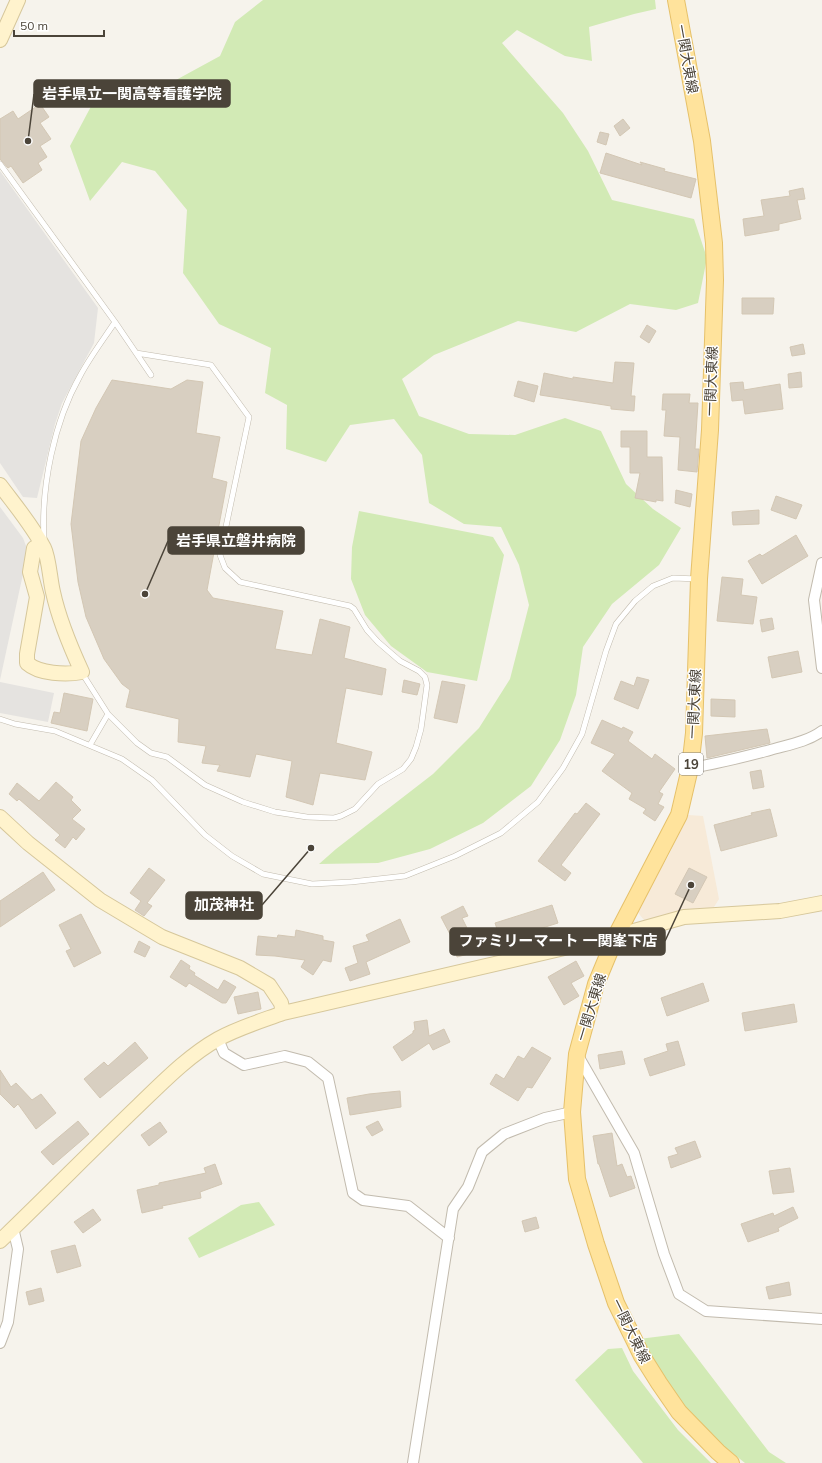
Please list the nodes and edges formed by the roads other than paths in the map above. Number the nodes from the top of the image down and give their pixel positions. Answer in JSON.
{"nodes":[{"id":1,"x":18,"y":0,"type":"edge"},
{"id":2,"x":676,"y":0,"type":"edge"},
{"id":3,"x":0,"y":40,"type":"edge"},
{"id":4,"x":0,"y":164,"type":"edge"},
{"id":5,"x":115,"y":322,"type":"junction"},
{"id":6,"x":136,"y":353,"type":"junction"},
{"id":7,"x":151,"y":375,"type":"dead end"},
{"id":8,"x":0,"y":485,"type":"edge"},
{"id":9,"x":44,"y":549,"type":"junction"},
{"id":10,"x":822,"y":564,"type":"edge"},
{"id":11,"x":699,"y":579,"type":"junction"},
{"id":12,"x":822,"y":668,"type":"edge"},
{"id":13,"x":82,"y":672,"type":"junction"},
{"id":14,"x":108,"y":714,"type":"junction"},
{"id":15,"x":0,"y":719,"type":"edge"},
{"id":16,"x":822,"y":731,"type":"edge"},
{"id":17,"x":90,"y":745,"type":"junction"},
{"id":18,"x":690,"y":768,"type":"junction"},
{"id":19,"x":0,"y":817,"type":"edge"},
{"id":20,"x":822,"y":903,"type":"edge"},
{"id":21,"x":616,"y":936,"type":"junction"},
{"id":22,"x":283,"y":1013,"type":"junction"},
{"id":23,"x":218,"y":1039,"type":"junction"},
{"id":24,"x":577,"y":1054,"type":"junction"},
{"id":25,"x":572,"y":1112,"type":"junction"},
{"id":26,"x":13,"y":1228,"type":"junction"},
{"id":27,"x":449,"y":1238,"type":"junction"},
{"id":28,"x":0,"y":1241,"type":"edge"},
{"id":29,"x":822,"y":1320,"type":"edge"},
{"id":30,"x":0,"y":1343,"type":"edge"},
{"id":31,"x":413,"y":1463,"type":"edge"},
{"id":32,"x":731,"y":1463,"type":"edge"}],
"edges":[{"from":1,"to":3,"type":"street"},
{"from":2,"to":11,"type":"main road","name":"一関大東線","number":"19"},
{"from":4,"to":5,"type":"lane"},
{"from":5,"to":6,"type":"lane"},
{"from":5,"to":9,"type":"lane"},
{"from":6,"to":7,"type":"lane"},
{"from":6,"to":14,"type":"lane"},
{"from":8,"to":9,"type":"street"},
{"from":9,"to":13,"type":"street"},
{"from":9,"to":13,"type":"street"},
{"from":10,"to":12,"type":"street"},
{"from":11,"to":17,"type":"lane"},
{"from":11,"to":18,"type":"main road","name":"一関大東線","number":"19"},
{"from":13,"to":14,"type":"lane"},
{"from":14,"to":17,"type":"lane"},
{"from":15,"to":17,"type":"lane"},
{"from":16,"to":18,"type":"street"},
{"from":18,"to":21,"type":"main road","name":"一関大東線","number":"19"},
{"from":19,"to":22,"type":"street"},
{"from":20,"to":21,"type":"street"},
{"from":21,"to":22,"type":"street"},
{"from":21,"to":24,"type":"main road","name":"一関大東線","number":"19"},
{"from":22,"to":23,"type":"street"},
{"from":23,"to":26,"type":"street"},
{"from":23,"to":27,"type":"street"},
{"from":24,"to":25,"type":"main road","name":"一関大東線","number":"19"},
{"from":24,"to":29,"type":"street"},
{"from":25,"to":27,"type":"street"},
{"from":25,"to":32,"type":"main road","name":"一関大東線","number":"19"},
{"from":26,"to":28,"type":"street"},
{"from":26,"to":30,"type":"street"},
{"from":27,"to":31,"type":"street"}]}
